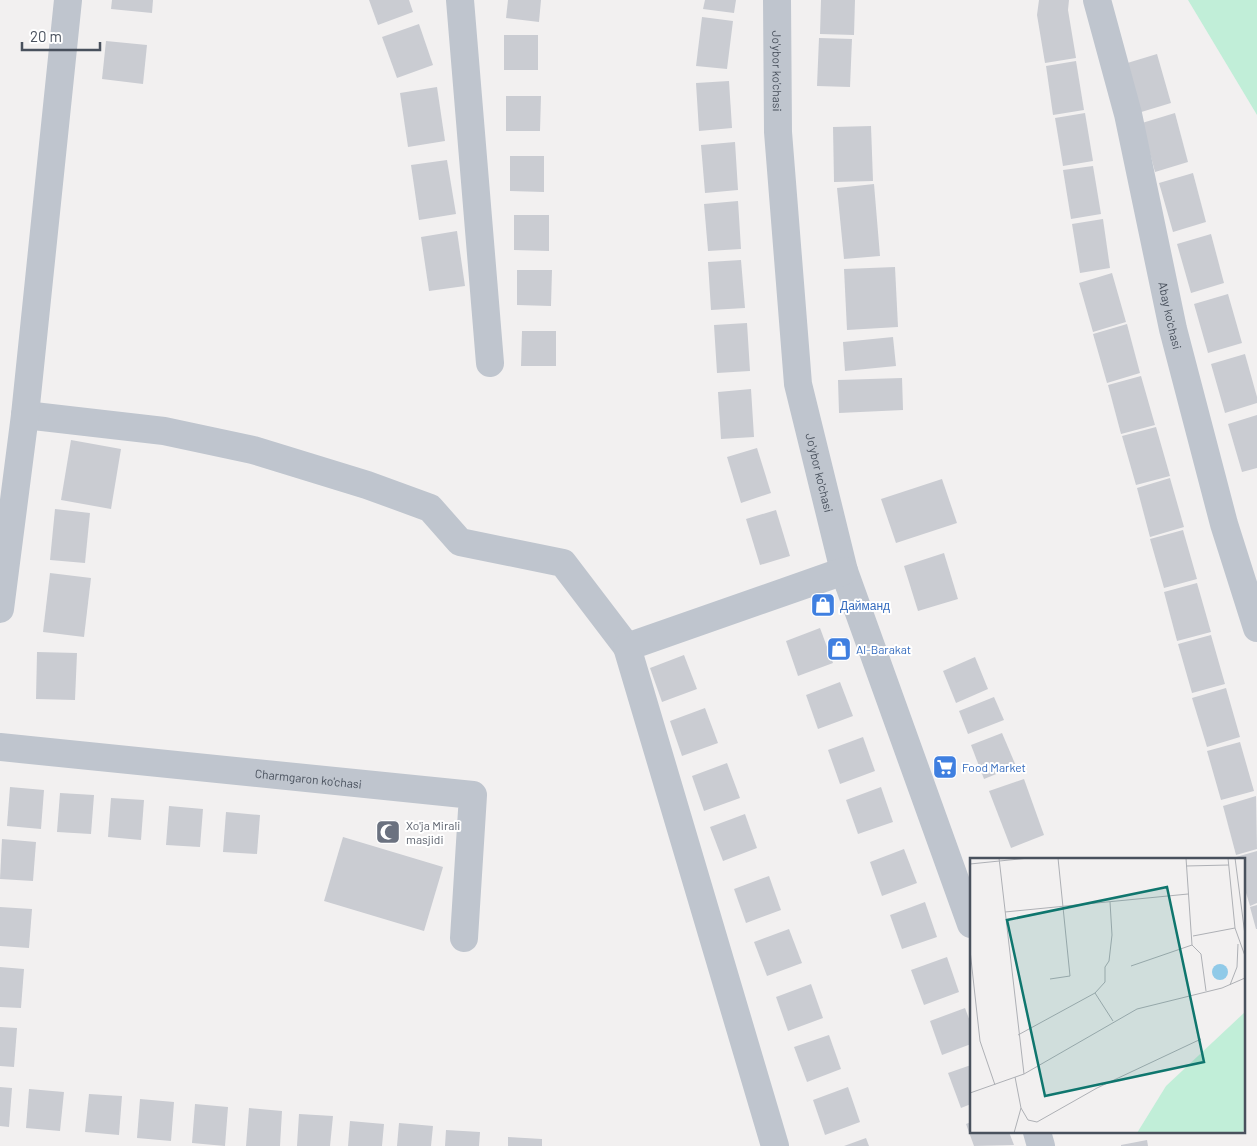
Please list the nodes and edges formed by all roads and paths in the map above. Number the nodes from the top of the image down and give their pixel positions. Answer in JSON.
{"nodes":[{"id":1,"x":68,"y":0,"type":"edge"},
{"id":2,"x":460,"y":0,"type":"edge"},
{"id":3,"x":777,"y":0,"type":"edge"},
{"id":4,"x":1097,"y":0,"type":"edge"},
{"id":5,"x":490,"y":363,"type":"dead end"},
{"id":6,"x":26,"y":415,"type":"junction"},
{"id":7,"x":7,"y":500,"type":"edge"},
{"id":8,"x":844,"y":571,"type":"junction"},
{"id":9,"x":0,"y":609,"type":"edge"},
{"id":10,"x":1257,"y":628,"type":"edge"},
{"id":11,"x":627,"y":647,"type":"junction"},
{"id":12,"x":0,"y":748,"type":"edge"},
{"id":13,"x":970,"y":921,"type":"edge"},
{"id":14,"x":464,"y":938,"type":"dead end"},
{"id":15,"x":775,"y":1146,"type":"edge"}],
"edges":[{"from":1,"to":6,"type":"street"},
{"from":2,"to":5,"type":"street"},
{"from":3,"to":8,"type":"street","name":"Jo'ybor ko'chasi"},
{"from":4,"to":10,"type":"street","name":"Abay ko'chasi"},
{"from":6,"to":7,"type":"street"},
{"from":6,"to":11,"type":"street"},
{"from":7,"to":9,"type":"street"},
{"from":8,"to":11,"type":"street"},
{"from":8,"to":13,"type":"street","name":"Jo'ybor ko'chasi"},
{"from":11,"to":15,"type":"street"},
{"from":12,"to":14,"type":"street","name":"Charmgaron ko'chasi"}]}
